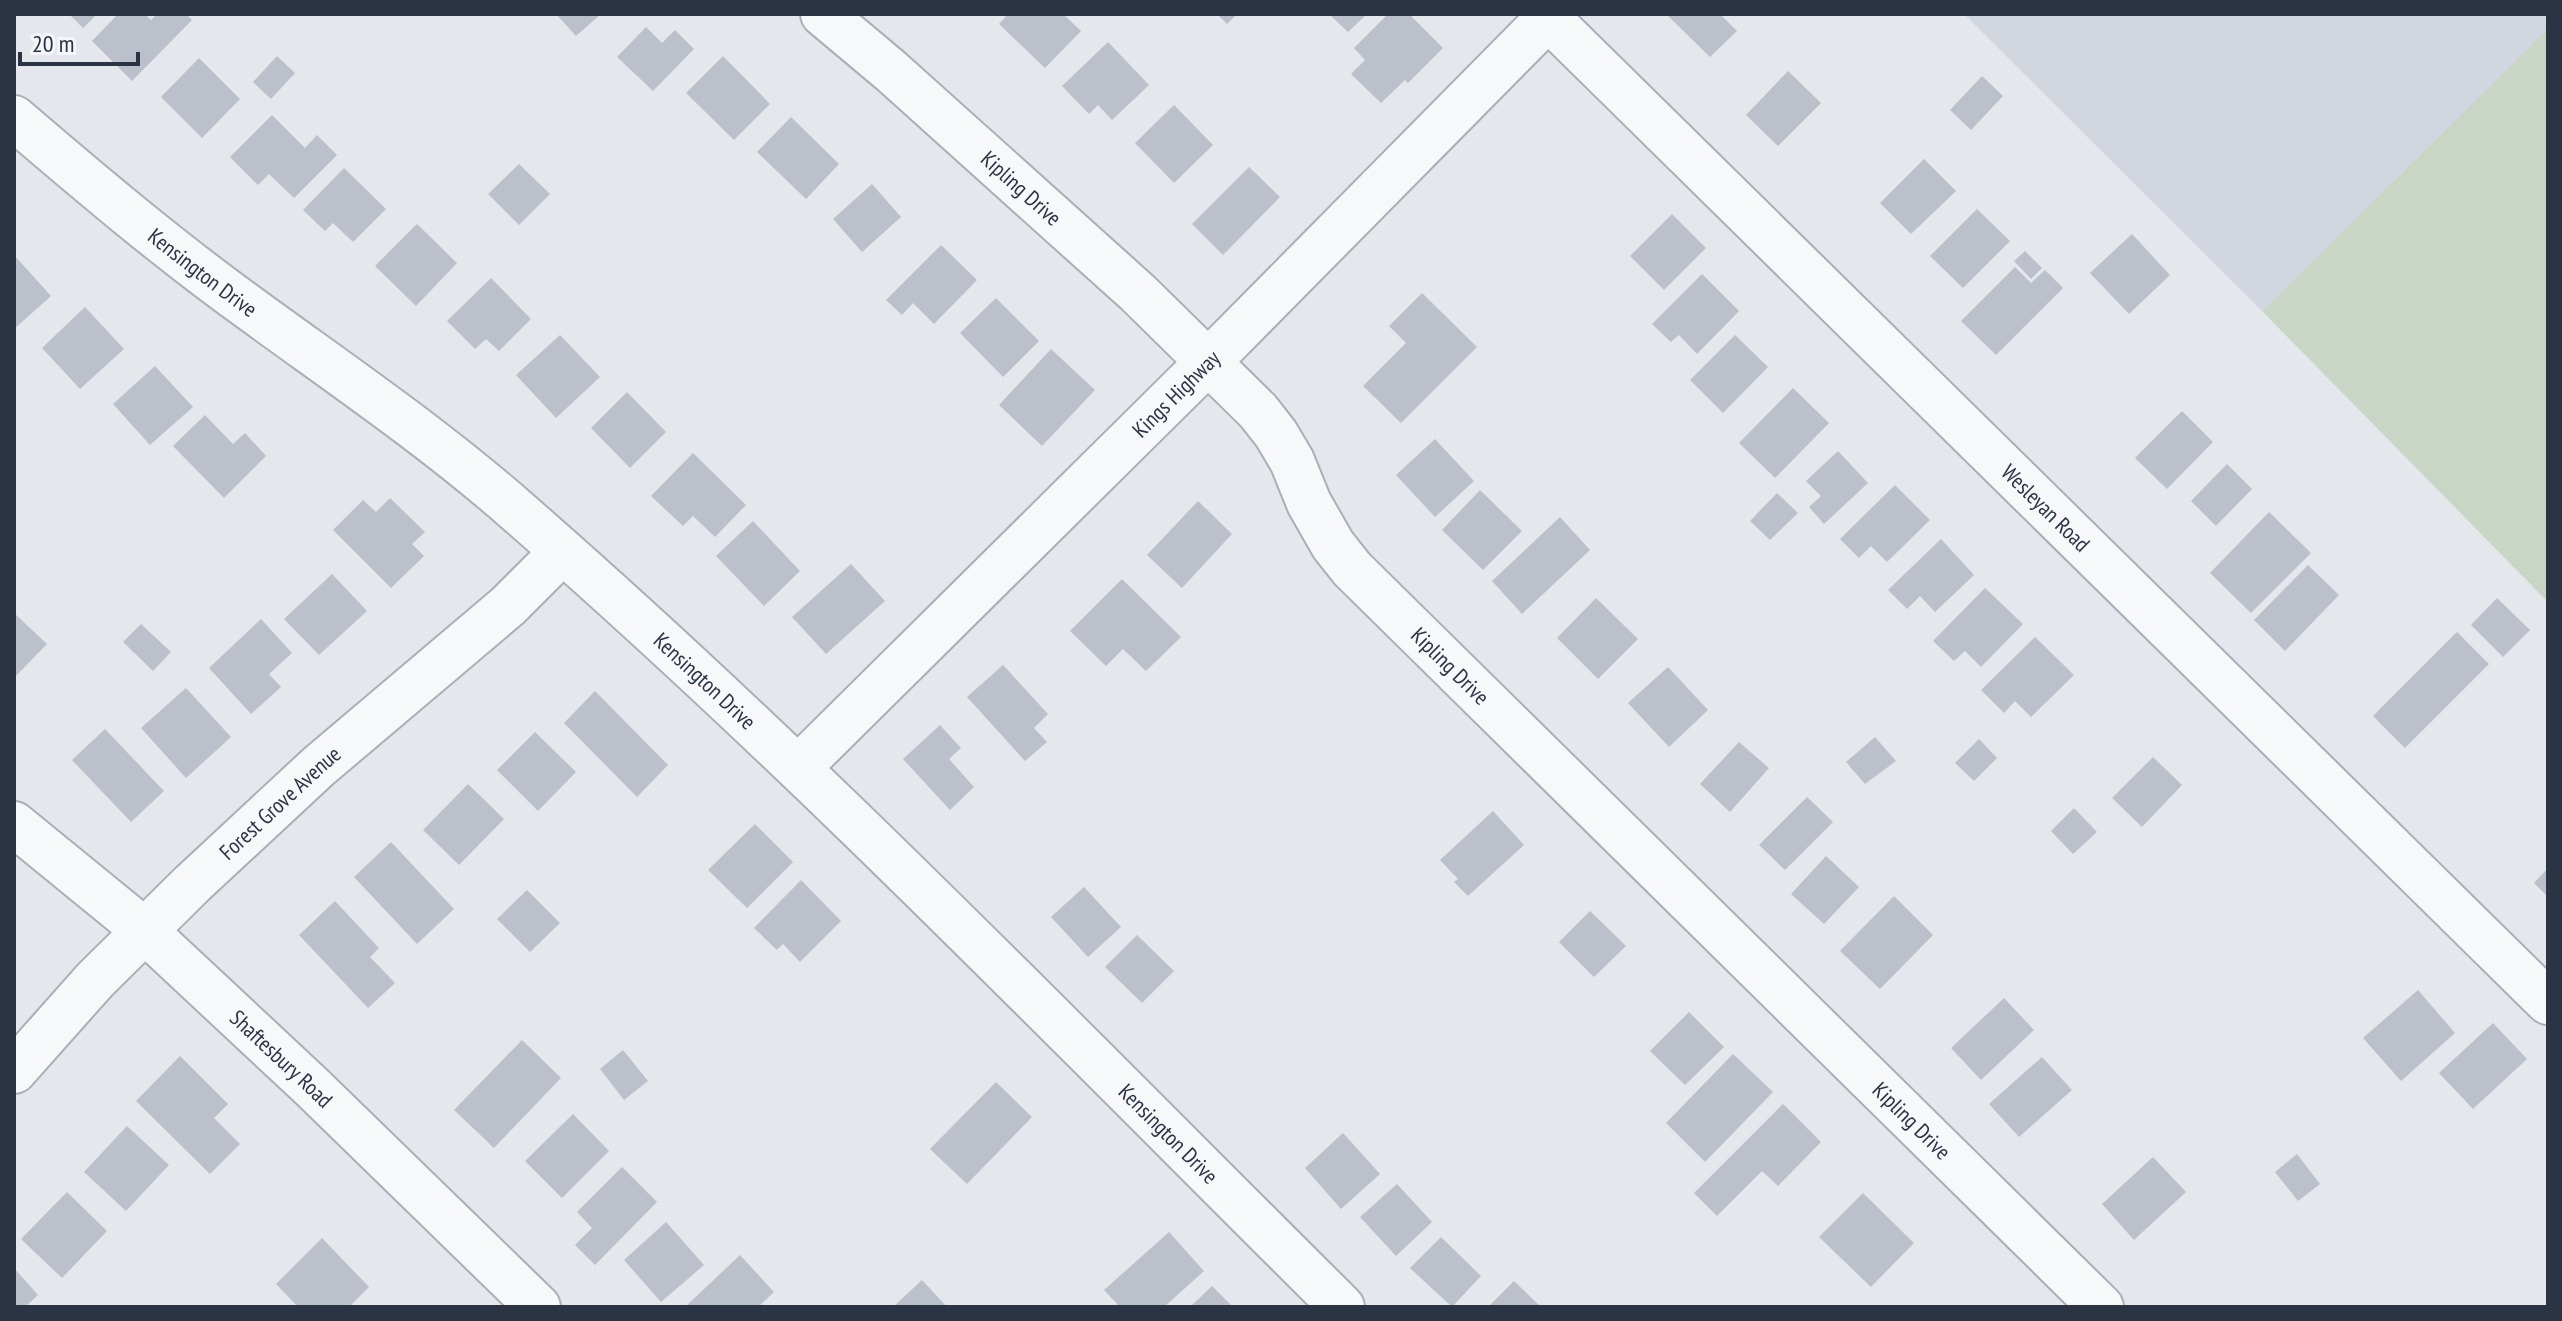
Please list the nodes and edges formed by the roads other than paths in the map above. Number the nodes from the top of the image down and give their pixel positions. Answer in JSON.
{"nodes":[{"id":1,"x":823,"y":14,"type":"edge"},
{"id":2,"x":1548,"y":15,"type":"edge"},
{"id":3,"x":14,"y":118,"type":"edge"},
{"id":4,"x":1208,"y":362,"type":"junction"},
{"id":5,"x":562,"y":552,"type":"junction"},
{"id":6,"x":798,"y":768,"type":"junction"},
{"id":7,"x":14,"y":824,"type":"edge"},
{"id":8,"x":145,"y":931,"type":"junction"},
{"id":9,"x":2548,"y":1002,"type":"edge"},
{"id":10,"x":14,"y":1071,"type":"edge"},
{"id":11,"x":538,"y":1307,"type":"edge"},
{"id":12,"x":1342,"y":1307,"type":"edge"},
{"id":13,"x":2101,"y":1307,"type":"edge"}],
"edges":[{"from":1,"to":4,"type":"street","name":"Kipling Drive"},
{"from":2,"to":4,"type":"street","name":"Kings Highway"},
{"from":2,"to":9,"type":"street","name":"Wesleyan Road"},
{"from":3,"to":5,"type":"street","name":"Kensington Drive"},
{"from":4,"to":6,"type":"street","name":"Kings Highway"},
{"from":4,"to":13,"type":"street","name":"Kipling Drive"},
{"from":5,"to":6,"type":"street","name":"Kensington Drive"},
{"from":5,"to":8,"type":"street","name":"Forest Grove Avenue"},
{"from":6,"to":12,"type":"street","name":"Kensington Drive"},
{"from":7,"to":8,"type":"street","name":"Shaftesbury Road"},
{"from":8,"to":10,"type":"street","name":"Forest Grove Avenue"},
{"from":8,"to":11,"type":"street","name":"Shaftesbury Road"}]}
